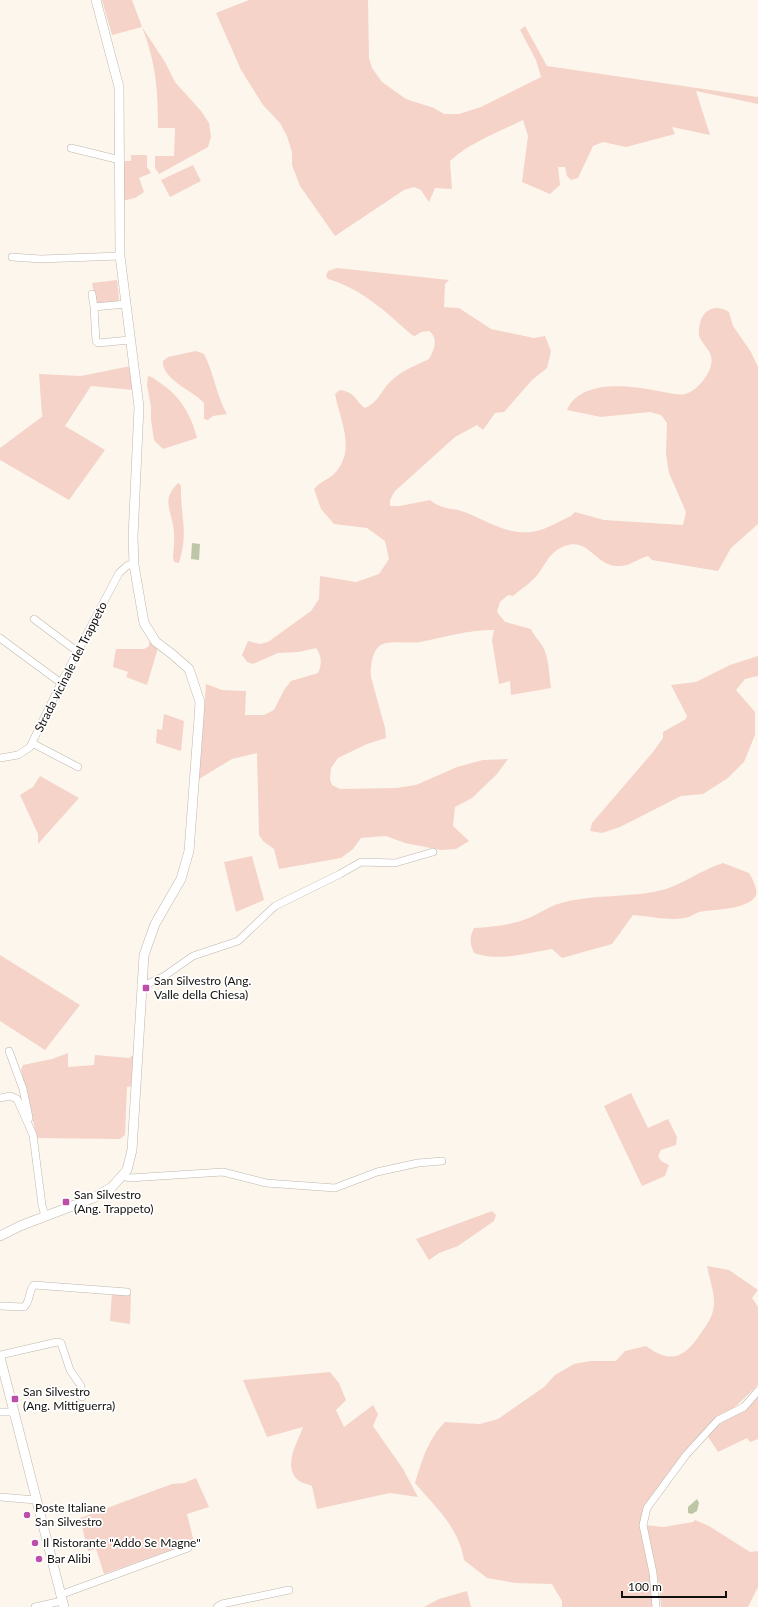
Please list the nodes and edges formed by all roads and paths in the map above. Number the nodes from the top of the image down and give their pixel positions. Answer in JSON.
{"nodes":[{"id":1,"x":96,"y":0,"type":"edge"},
{"id":2,"x":71,"y":148,"type":"dead end"},
{"id":3,"x":120,"y":160,"type":"junction"},
{"id":4,"x":120,"y":256,"type":"junction"},
{"id":5,"x":12,"y":257,"type":"dead end"},
{"id":6,"x":92,"y":294,"type":"dead end"},
{"id":7,"x":126,"y":304,"type":"junction"},
{"id":8,"x":94,"y":306,"type":"junction"},
{"id":9,"x":130,"y":340,"type":"junction"},
{"id":10,"x":134,"y":565,"type":"junction"},
{"id":11,"x":34,"y":619,"type":"dead end"},
{"id":12,"x":0,"y":638,"type":"edge"},
{"id":13,"x":78,"y":652,"type":"junction"},
{"id":14,"x":61,"y":683,"type":"junction"},
{"id":15,"x":32,"y":743,"type":"junction"},
{"id":16,"x":0,"y":758,"type":"edge"},
{"id":17,"x":78,"y":767,"type":"dead end"},
{"id":18,"x":434,"y":852,"type":"dead end"},
{"id":19,"x":141,"y":985,"type":"junction"},
{"id":20,"x":9,"y":1051,"type":"dead end"},
{"id":21,"x":0,"y":1098,"type":"edge"},
{"id":22,"x":32,"y":1135,"type":"junction"},
{"id":23,"x":442,"y":1161,"type":"dead end"},
{"id":24,"x":123,"y":1176,"type":"junction"},
{"id":25,"x":45,"y":1216,"type":"junction"},
{"id":26,"x":0,"y":1236,"type":"edge"},
{"id":27,"x":127,"y":1292,"type":"dead end"},
{"id":28,"x":0,"y":1306,"type":"edge"},
{"id":29,"x":0,"y":1356,"type":"edge"},
{"id":30,"x":758,"y":1391,"type":"edge"},
{"id":31,"x":82,"y":1397,"type":"dead end"},
{"id":32,"x":0,"y":1412,"type":"edge"},
{"id":33,"x":15,"y":1412,"type":"junction"},
{"id":34,"x":0,"y":1497,"type":"edge"},
{"id":35,"x":36,"y":1500,"type":"junction"},
{"id":36,"x":188,"y":1548,"type":"dead end"},
{"id":37,"x":289,"y":1590,"type":"dead end"},
{"id":38,"x":62,"y":1601,"type":"edge"},
{"id":39,"x":35,"y":1607,"type":"edge"},
{"id":40,"x":217,"y":1607,"type":"edge"},
{"id":41,"x":656,"y":1607,"type":"edge"}],
"edges":[{"from":1,"to":3,"type":"street"},
{"from":2,"to":3,"type":"street"},
{"from":3,"to":4,"type":"street"},
{"from":4,"to":5,"type":"street"},
{"from":4,"to":7,"type":"street"},
{"from":6,"to":8,"type":"street"},
{"from":7,"to":8,"type":"street"},
{"from":7,"to":9,"type":"street"},
{"from":8,"to":9,"type":"street"},
{"from":9,"to":10,"type":"street"},
{"from":10,"to":13,"type":"street","name":"Strada vicinale del Trappeto"},
{"from":10,"to":19,"type":"street"},
{"from":11,"to":13,"type":"street"},
{"from":12,"to":14,"type":"street"},
{"from":13,"to":14,"type":"street","name":"Strada vicinale del Trappeto"},
{"from":14,"to":15,"type":"street","name":"Strada vicinale del Trappeto"},
{"from":15,"to":16,"type":"street","name":"Strada vicinale del Trappeto"},
{"from":15,"to":17,"type":"street"},
{"from":18,"to":19,"type":"street"},
{"from":19,"to":24,"type":"street"},
{"from":20,"to":22,"type":"street"},
{"from":21,"to":22,"type":"street"},
{"from":22,"to":25,"type":"street"},
{"from":23,"to":24,"type":"street"},
{"from":24,"to":25,"type":"street"},
{"from":25,"to":26,"type":"street"},
{"from":27,"to":28,"type":"street"},
{"from":29,"to":31,"type":"street"},
{"from":29,"to":33,"type":"street"},
{"from":30,"to":41,"type":"street"},
{"from":32,"to":33,"type":"street"},
{"from":33,"to":35,"type":"street"},
{"from":34,"to":35,"type":"street"},
{"from":35,"to":38,"type":"street"},
{"from":36,"to":38,"type":"street"},
{"from":37,"to":40,"type":"street"},
{"from":38,"to":39,"type":"street"}]}
